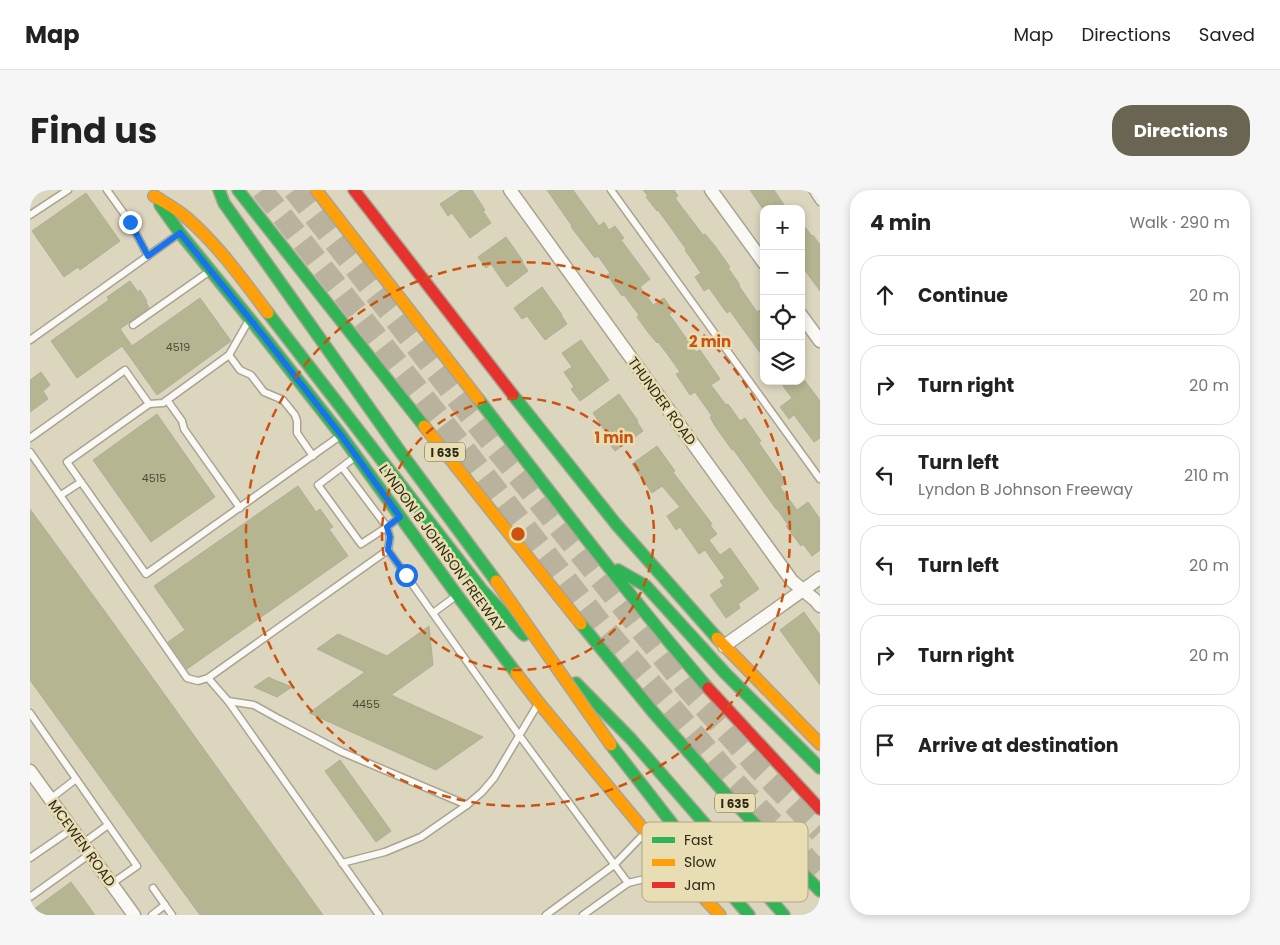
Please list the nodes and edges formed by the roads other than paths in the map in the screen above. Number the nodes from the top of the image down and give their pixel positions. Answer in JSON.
{"nodes":[{"id":1,"x":68,"y":190,"type":"edge"},
{"id":2,"x":106,"y":190,"type":"edge"},
{"id":3,"x":219,"y":190,"type":"edge"},
{"id":4,"x":238,"y":190,"type":"edge"},
{"id":5,"x":316,"y":190,"type":"edge"},
{"id":6,"x":354,"y":190,"type":"edge"},
{"id":7,"x":510,"y":190,"type":"edge"},
{"id":8,"x":611,"y":190,"type":"edge"},
{"id":9,"x":711,"y":190,"type":"edge"},
{"id":10,"x":812,"y":190,"type":"edge"},
{"id":11,"x":151,"y":193,"type":"edge"},
{"id":12,"x":820,"y":202,"type":"edge"},
{"id":13,"x":30,"y":215,"type":"edge"},
{"id":14,"x":180,"y":233,"type":"junction"},
{"id":15,"x":148,"y":256,"type":"junction"},
{"id":16,"x":760,"y":257,"type":"edge"},
{"id":17,"x":210,"y":270,"type":"junction"},
{"id":18,"x":250,"y":319,"type":"junction"},
{"id":19,"x":805,"y":321,"type":"edge"},
{"id":20,"x":133,"y":325,"type":"dead end"},
{"id":21,"x":30,"y":340,"type":"edge"},
{"id":22,"x":820,"y":342,"type":"edge"},
{"id":23,"x":229,"y":355,"type":"junction"},
{"id":24,"x":167,"y":400,"type":"junction"},
{"id":25,"x":149,"y":404,"type":"junction"},
{"id":26,"x":341,"y":435,"type":"junction"},
{"id":27,"x":30,"y":438,"type":"edge"},
{"id":28,"x":30,"y":452,"type":"edge"},
{"id":29,"x":314,"y":456,"type":"junction"},
{"id":30,"x":356,"y":456,"type":"junction"},
{"id":31,"x":342,"y":467,"type":"junction"},
{"id":32,"x":820,"y":479,"type":"edge"},
{"id":33,"x":81,"y":482,"type":"junction"},
{"id":34,"x":61,"y":495,"type":"junction"},
{"id":35,"x":240,"y":508,"type":"junction"},
{"id":36,"x":400,"y":517,"type":"junction"},
{"id":37,"x":387,"y":527,"type":"junction"},
{"id":38,"x":388,"y":550,"type":"junction"},
{"id":39,"x":606,"y":563,"type":"junction"},
{"id":40,"x":820,"y":578,"type":"edge"},
{"id":41,"x":803,"y":590,"type":"junction"},
{"id":42,"x":457,"y":595,"type":"junction"},
{"id":43,"x":820,"y":606,"type":"edge"},
{"id":44,"x":433,"y":613,"type":"junction"},
{"id":45,"x":724,"y":646,"type":"junction"},
{"id":46,"x":208,"y":678,"type":"junction"},
{"id":47,"x":228,"y":701,"type":"junction"},
{"id":48,"x":539,"y":703,"type":"junction"},
{"id":49,"x":30,"y":713,"type":"edge"},
{"id":50,"x":519,"y":735,"type":"junction"},
{"id":51,"x":820,"y":744,"type":"edge"},
{"id":52,"x":820,"y":768,"type":"edge"},
{"id":53,"x":30,"y":771,"type":"edge"},
{"id":54,"x":76,"y":779,"type":"junction"},
{"id":55,"x":50,"y":799,"type":"junction"},
{"id":56,"x":467,"y":805,"type":"junction"},
{"id":57,"x":820,"y":809,"type":"edge"},
{"id":58,"x":670,"y":822,"type":"edge"},
{"id":59,"x":702,"y":822,"type":"edge"},
{"id":60,"x":753,"y":822,"type":"edge"},
{"id":61,"x":108,"y":825,"type":"junction"},
{"id":62,"x":642,"y":826,"type":"edge"},
{"id":63,"x":72,"y":829,"type":"junction"},
{"id":64,"x":642,"y":835,"type":"edge"},
{"id":65,"x":86,"y":849,"type":"junction"},
{"id":66,"x":30,"y":858,"type":"edge"},
{"id":67,"x":342,"y":863,"type":"junction"},
{"id":68,"x":614,"y":865,"type":"junction"},
{"id":69,"x":808,"y":879,"type":"edge"},
{"id":70,"x":642,"y":880,"type":"edge"},
{"id":71,"x":628,"y":883,"type":"junction"},
{"id":72,"x":111,"y":884,"type":"junction"},
{"id":73,"x":153,"y":888,"type":"dead end"},
{"id":74,"x":820,"y":891,"type":"edge"},
{"id":75,"x":30,"y":897,"type":"edge"},
{"id":76,"x":708,"y":902,"type":"edge"},
{"id":77,"x":737,"y":902,"type":"edge"},
{"id":78,"x":772,"y":902,"type":"edge"},
{"id":79,"x":165,"y":906,"type":"junction"},
{"id":80,"x":134,"y":915,"type":"edge"},
{"id":81,"x":152,"y":915,"type":"edge"},
{"id":82,"x":172,"y":915,"type":"edge"},
{"id":83,"x":379,"y":915,"type":"edge"},
{"id":84,"x":546,"y":915,"type":"edge"},
{"id":85,"x":583,"y":915,"type":"edge"},
{"id":86,"x":720,"y":915,"type":"edge"},
{"id":87,"x":749,"y":915,"type":"edge"},
{"id":88,"x":784,"y":915,"type":"edge"}],
"edges":[{"from":1,"to":13,"type":"lane"},
{"from":2,"to":15,"type":"lane"},
{"from":3,"to":58,"type":"main road","bridge":true},
{"from":4,"to":60,"type":"main road","number":"I 635"},
{"from":5,"to":39,"type":"main road"},
{"from":6,"to":45,"type":"main road"},
{"from":7,"to":41,"type":"street","name":"THUNDER ROAD"},
{"from":8,"to":32,"type":"lane"},
{"from":9,"to":16,"type":"street"},
{"from":10,"to":12,"type":"lane"},
{"from":11,"to":14,"type":"main road","name":"LYNDON B JOHNSON FREEWAY"},
{"from":11,"to":59,"type":"main road"},
{"from":14,"to":15,"type":"lane"},
{"from":14,"to":17,"type":"main road","name":"LYNDON B JOHNSON FREEWAY"},
{"from":15,"to":21,"type":"lane"},
{"from":17,"to":18,"type":"main road","name":"LYNDON B JOHNSON FREEWAY"},
{"from":17,"to":20,"type":"lane"},
{"from":18,"to":23,"type":"lane"},
{"from":18,"to":26,"type":"main road","name":"LYNDON B JOHNSON FREEWAY"},
{"from":19,"to":22,"type":"street"},
{"from":23,"to":24,"type":"lane"},
{"from":23,"to":29,"type":"lane"},
{"from":24,"to":25,"type":"lane"},
{"from":24,"to":35,"type":"lane"},
{"from":25,"to":27,"type":"lane"},
{"from":25,"to":33,"type":"lane"},
{"from":26,"to":29,"type":"lane"},
{"from":26,"to":30,"type":"main road","name":"LYNDON B JOHNSON FREEWAY"},
{"from":28,"to":34,"type":"lane"},
{"from":29,"to":35,"type":"lane"},
{"from":30,"to":31,"type":"lane"},
{"from":30,"to":36,"type":"main road","name":"LYNDON B JOHNSON FREEWAY"},
{"from":31,"to":37,"type":"lane"},
{"from":31,"to":37,"type":"lane"},
{"from":33,"to":34,"type":"lane"},
{"from":33,"to":35,"type":"lane"},
{"from":34,"to":46,"type":"lane"},
{"from":36,"to":37,"type":"lane"},
{"from":36,"to":42,"type":"main road","name":"LYNDON B JOHNSON FREEWAY"},
{"from":37,"to":38,"type":"lane"},
{"from":38,"to":44,"type":"lane"},
{"from":38,"to":46,"type":"lane"},
{"from":39,"to":52,"type":"main road"},
{"from":39,"to":57,"type":"main road"},
{"from":40,"to":41,"type":"street"},
{"from":41,"to":43,"type":"street","name":"THUNDER ROAD"},
{"from":41,"to":45,"type":"street"},
{"from":42,"to":44,"type":"lane"},
{"from":42,"to":48,"type":"main road","name":"LYNDON B JOHNSON FREEWAY"},
{"from":44,"to":50,"type":"lane"},
{"from":45,"to":51,"type":"main road"},
{"from":46,"to":47,"type":"lane"},
{"from":47,"to":56,"type":"lane"},
{"from":47,"to":67,"type":"lane"},
{"from":48,"to":50,"type":"lane"},
{"from":48,"to":62,"type":"main road","name":"LYNDON B JOHNSON FREEWAY"},
{"from":49,"to":54,"type":"lane"},
{"from":50,"to":56,"type":"lane"},
{"from":50,"to":68,"type":"lane"},
{"from":53,"to":55,"type":"street","name":"MCEWEN ROAD"},
{"from":54,"to":55,"type":"lane"},
{"from":54,"to":61,"type":"lane"},
{"from":55,"to":63,"type":"street","name":"MCEWEN ROAD"},
{"from":56,"to":67,"type":"lane"},
{"from":61,"to":65,"type":"lane"},
{"from":61,"to":72,"type":"lane"},
{"from":63,"to":65,"type":"street","name":"MCEWEN ROAD"},
{"from":63,"to":66,"type":"lane"},
{"from":64,"to":68,"type":"lane"},
{"from":65,"to":72,"type":"street","name":"MCEWEN ROAD"},
{"from":65,"to":75,"type":"lane"},
{"from":67,"to":83,"type":"lane"},
{"from":68,"to":71,"type":"lane"},
{"from":68,"to":84,"type":"lane"},
{"from":69,"to":74,"type":"main road","number":"I 635"},
{"from":70,"to":71,"type":"lane"},
{"from":71,"to":85,"type":"lane"},
{"from":72,"to":80,"type":"street","name":"MCEWEN ROAD"},
{"from":73,"to":79,"type":"lane"},
{"from":76,"to":86,"type":"main road","name":"LYNDON B JOHNSON FREEWAY"},
{"from":77,"to":87,"type":"main road","bridge":true},
{"from":78,"to":88,"type":"main road"},
{"from":79,"to":81,"type":"lane"},
{"from":79,"to":82,"type":"lane"}]}
